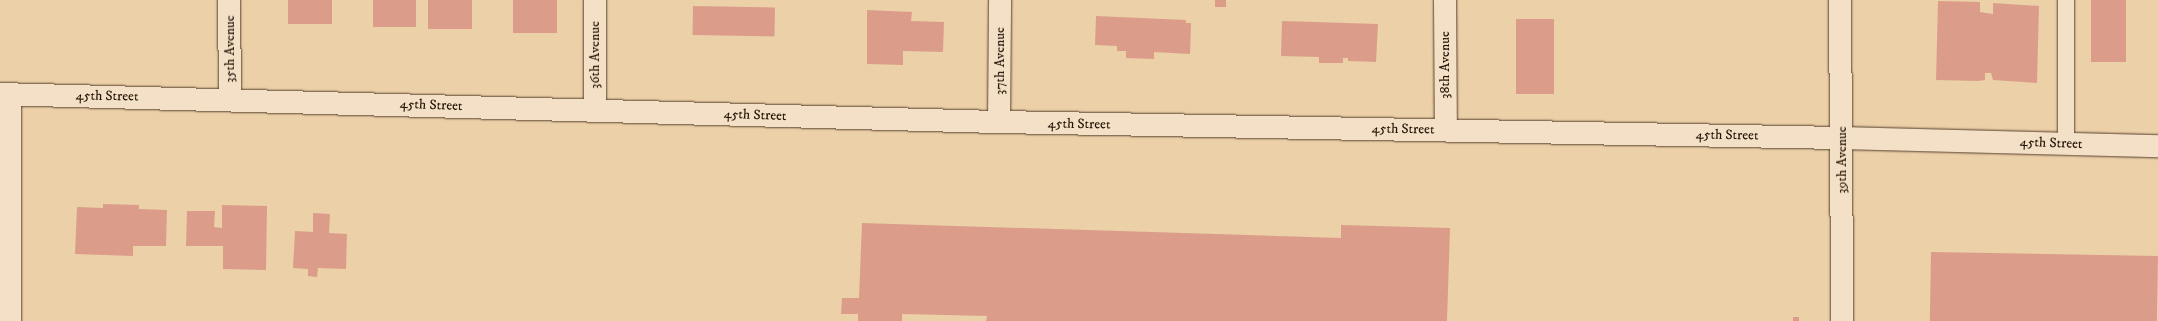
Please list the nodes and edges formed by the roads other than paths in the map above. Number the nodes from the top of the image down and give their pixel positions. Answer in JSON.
{"nodes":[{"id":1,"x":229,"y":0,"type":"edge"},
{"id":2,"x":595,"y":0,"type":"edge"},
{"id":3,"x":1000,"y":0,"type":"edge"},
{"id":4,"x":1444,"y":0,"type":"edge"},
{"id":5,"x":1840,"y":0,"type":"edge"},
{"id":6,"x":2066,"y":0,"type":"edge"},
{"id":7,"x":5,"y":94,"type":"edge"},
{"id":8,"x":230,"y":99,"type":"junction"},
{"id":9,"x":595,"y":110,"type":"junction"},
{"id":10,"x":999,"y":122,"type":"junction"},
{"id":11,"x":1446,"y":130,"type":"junction"},
{"id":12,"x":1842,"y":138,"type":"junction"},
{"id":13,"x":2066,"y":144,"type":"junction"},
{"id":14,"x":2158,"y":146,"type":"edge"},
{"id":15,"x":10,"y":321,"type":"edge"},
{"id":16,"x":1842,"y":321,"type":"edge"}],
"edges":[{"from":1,"to":8,"type":"street","name":"35th Avenue"},
{"from":2,"to":9,"type":"street","name":"36th Avenue"},
{"from":3,"to":10,"type":"street","name":"37th Avenue"},
{"from":4,"to":11,"type":"street","name":"38th Avenue"},
{"from":5,"to":12,"type":"street","name":"39th Avenue"},
{"from":6,"to":13,"type":"lane"},
{"from":7,"to":8,"type":"street","name":"45th Street"},
{"from":7,"to":15,"type":"street"},
{"from":8,"to":9,"type":"street","name":"45th Street"},
{"from":9,"to":10,"type":"street","name":"45th Street"},
{"from":10,"to":11,"type":"street","name":"45th Street"},
{"from":11,"to":12,"type":"street","name":"45th Street"},
{"from":12,"to":13,"type":"street","name":"45th Street"},
{"from":12,"to":16,"type":"street","name":"39th Avenue"},
{"from":13,"to":14,"type":"street","name":"45th Street"}]}
